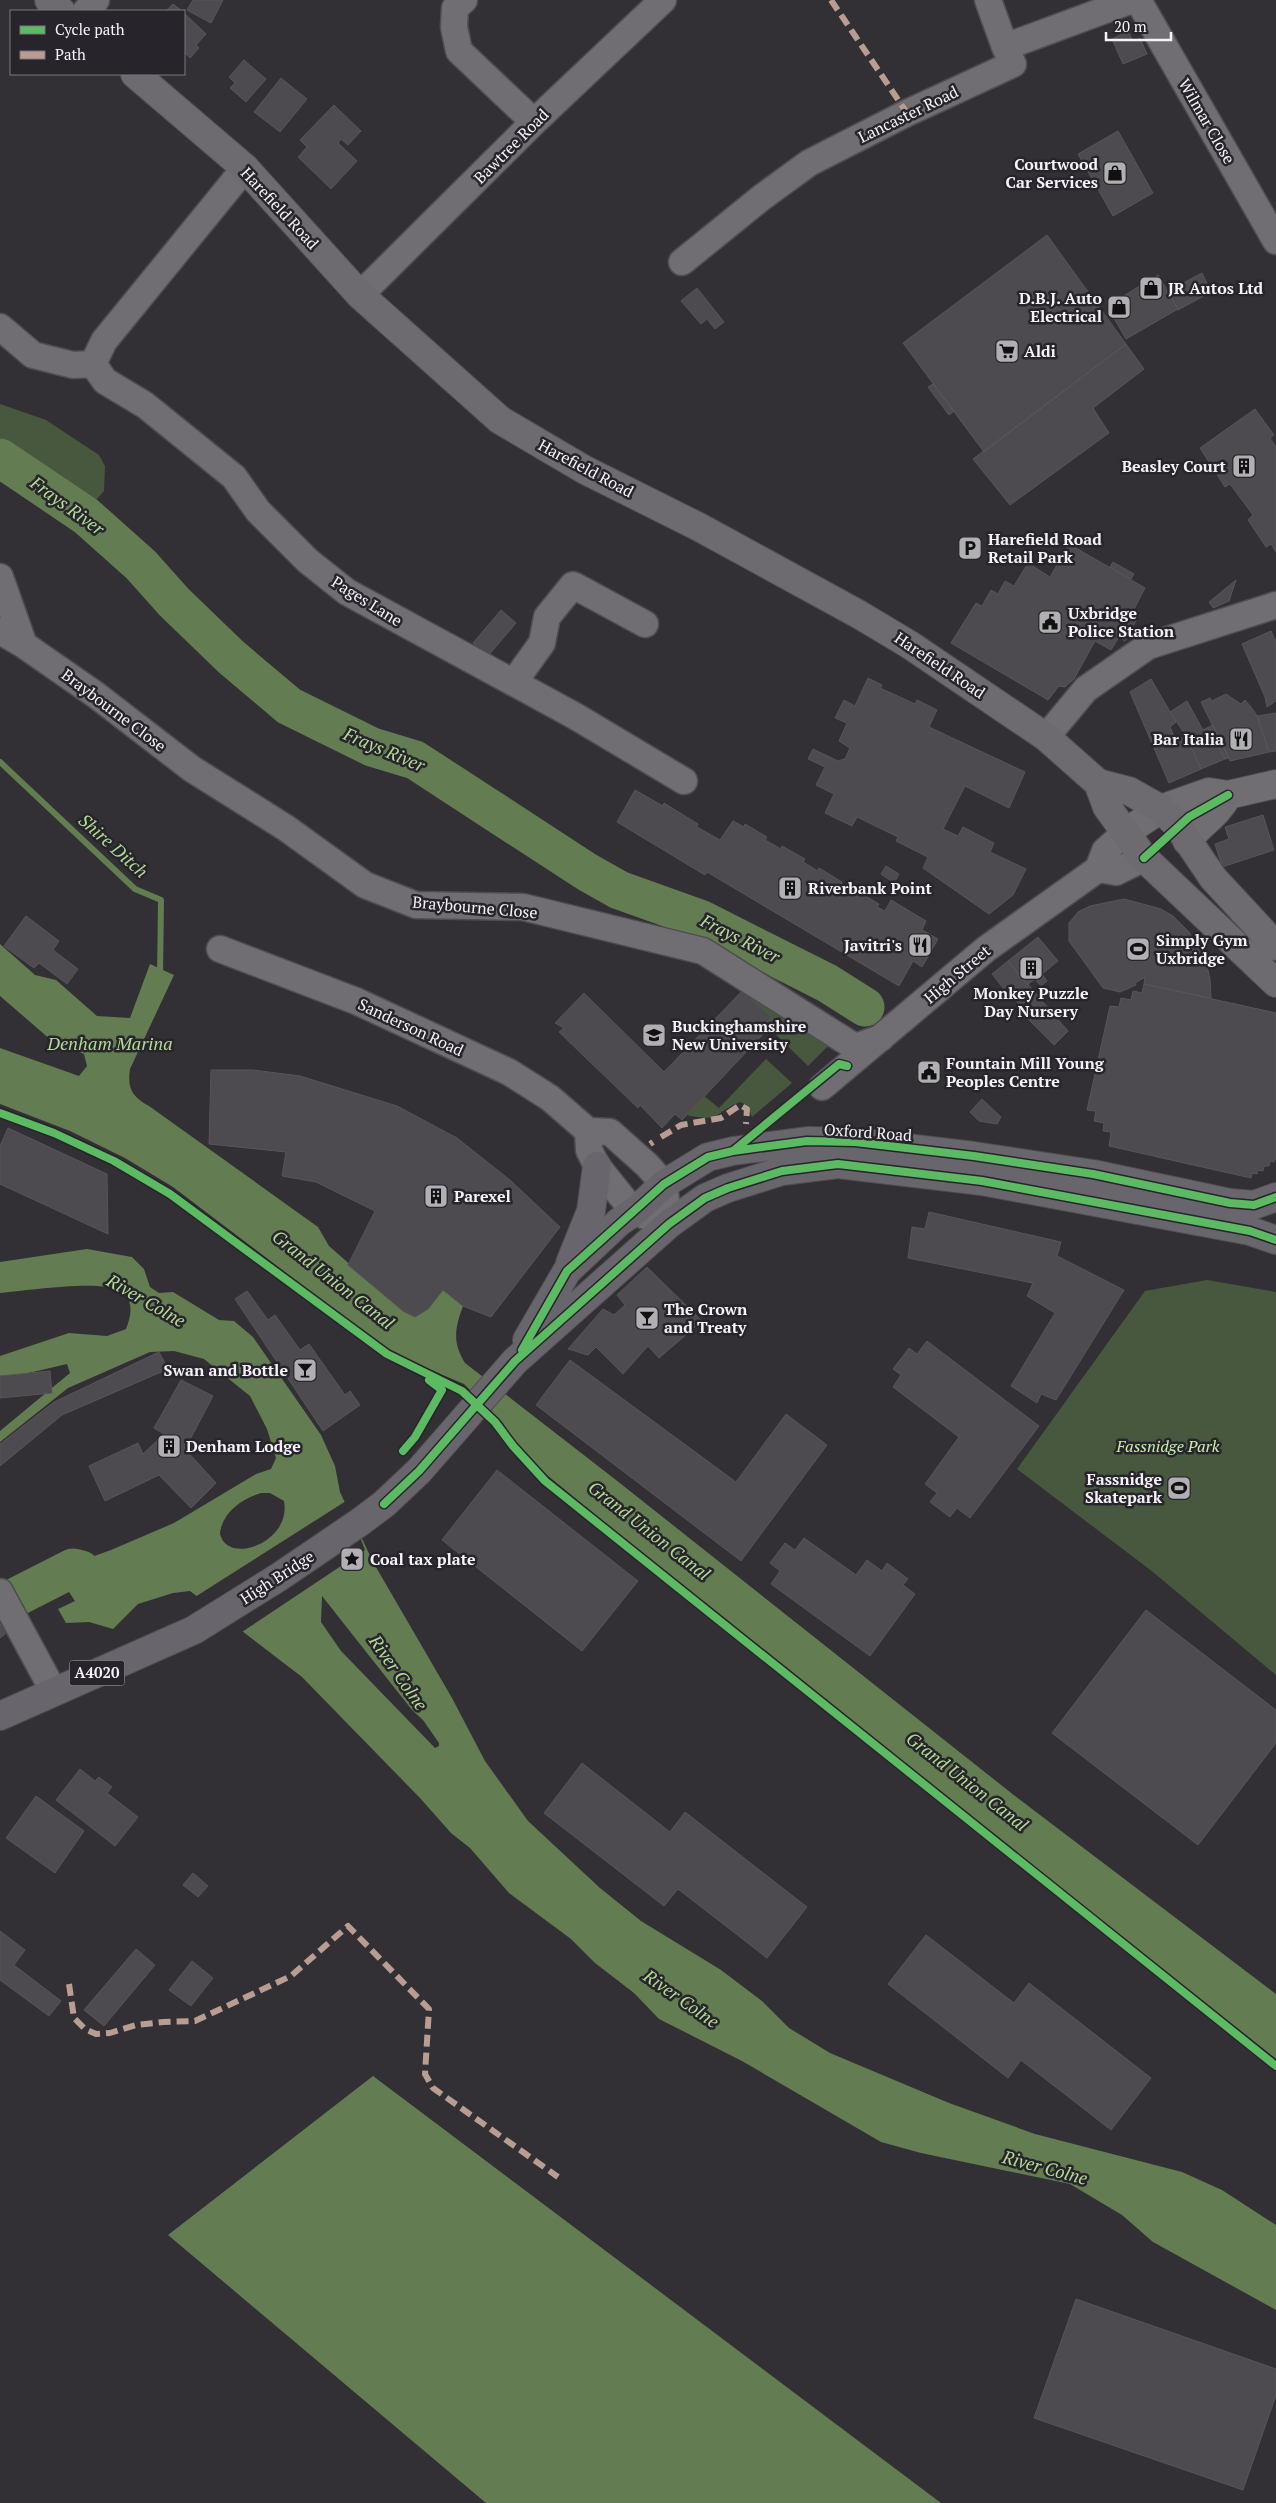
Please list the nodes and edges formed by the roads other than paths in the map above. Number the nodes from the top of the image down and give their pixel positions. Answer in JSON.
{"nodes":[{"id":1,"x":49,"y":0,"type":"edge"},
{"id":2,"x":96,"y":0,"type":"edge"},
{"id":3,"x":464,"y":0,"type":"edge"},
{"id":4,"x":663,"y":0,"type":"edge"},
{"id":5,"x":988,"y":0,"type":"edge"},
{"id":6,"x":1132,"y":0,"type":"edge"},
{"id":7,"x":1138,"y":0,"type":"edge"},
{"id":8,"x":61,"y":10,"type":"edge"},
{"id":9,"x":87,"y":10,"type":"edge"},
{"id":10,"x":1005,"y":47,"type":"junction"},
{"id":11,"x":136,"y":75,"type":"edge"},
{"id":12,"x":534,"y":122,"type":"junction"},
{"id":13,"x":245,"y":168,"type":"junction"},
{"id":14,"x":1276,"y":241,"type":"edge"},
{"id":15,"x":682,"y":262,"type":"dead end"},
{"id":16,"x":360,"y":295,"type":"junction"},
{"id":17,"x":0,"y":327,"type":"edge"},
{"id":18,"x":93,"y":364,"type":"junction"},
{"id":19,"x":0,"y":577,"type":"edge"},
{"id":20,"x":1276,"y":605,"type":"edge"},
{"id":21,"x":645,"y":624,"type":"dead end"},
{"id":22,"x":0,"y":632,"type":"edge"},
{"id":23,"x":24,"y":645,"type":"junction"},
{"id":24,"x":514,"y":682,"type":"junction"},
{"id":25,"x":1046,"y":737,"type":"junction"},
{"id":26,"x":684,"y":781,"type":"dead end"},
{"id":27,"x":1098,"y":783,"type":"junction"},
{"id":28,"x":1276,"y":784,"type":"edge"},
{"id":29,"x":1228,"y":796,"type":"junction"},
{"id":30,"x":1161,"y":809,"type":"junction"},
{"id":31,"x":1126,"y":832,"type":"junction"},
{"id":32,"x":1187,"y":842,"type":"junction"},
{"id":33,"x":1144,"y":858,"type":"junction"},
{"id":34,"x":1098,"y":869,"type":"junction"},
{"id":35,"x":1276,"y":946,"type":"edge"},
{"id":36,"x":220,"y":949,"type":"dead end"},
{"id":37,"x":1276,"y":983,"type":"edge"},
{"id":38,"x":881,"y":1038,"type":"junction"},
{"id":39,"x":822,"y":1087,"type":"dead end"},
{"id":40,"x":588,"y":1131,"type":"junction"},
{"id":41,"x":597,"y":1166,"type":"junction"},
{"id":42,"x":664,"y":1184,"type":"junction"},
{"id":43,"x":1276,"y":1198,"type":"edge"},
{"id":44,"x":634,"y":1212,"type":"junction"},
{"id":45,"x":669,"y":1224,"type":"junction"},
{"id":46,"x":1276,"y":1240,"type":"edge"},
{"id":47,"x":567,"y":1271,"type":"junction"},
{"id":48,"x":515,"y":1361,"type":"junction"},
{"id":49,"x":360,"y":1522,"type":"joint"},
{"id":50,"x":0,"y":1593,"type":"edge"},
{"id":51,"x":54,"y":1692,"type":"junction"},
{"id":52,"x":0,"y":1716,"type":"edge"}],
"edges":[{"from":1,"to":8,"type":"main road"},
{"from":2,"to":9,"type":"street"},
{"from":3,"to":12,"type":"street"},
{"from":4,"to":12,"type":"street","name":"Bawtree Road"},
{"from":5,"to":10,"type":"street"},
{"from":6,"to":10,"type":"street"},
{"from":7,"to":14,"type":"street","name":"Wilmar Close"},
{"from":10,"to":15,"type":"street","name":"Lancaster Road"},
{"from":11,"to":13,"type":"main road","name":"Harefield Road"},
{"from":12,"to":16,"type":"street","name":"Bawtree Road"},
{"from":13,"to":16,"type":"main road","name":"Harefield Road"},
{"from":13,"to":18,"type":"street"},
{"from":16,"to":25,"type":"main road","name":"Harefield Road"},
{"from":17,"to":18,"type":"street"},
{"from":18,"to":24,"type":"street","name":"Pages Lane"},
{"from":19,"to":23,"type":"street"},
{"from":20,"to":25,"type":"street"},
{"from":21,"to":24,"type":"street"},
{"from":22,"to":23,"type":"street","name":"Braybourne Close"},
{"from":23,"to":38,"type":"street","name":"Braybourne Close"},
{"from":24,"to":26,"type":"street","name":"Pages Lane"},
{"from":25,"to":27,"type":"main road","name":"Harefield Road"},
{"from":27,"to":30,"type":"main road","name":"Harefield Road"},
{"from":27,"to":31,"type":"main road","name":"Harefield Road"},
{"from":28,"to":29,"type":"street"},
{"from":29,"to":30,"type":"street"},
{"from":29,"to":32,"type":"street"},
{"from":30,"to":31,"type":"street"},
{"from":30,"to":32,"type":"main road","name":"Harefield Road"},
{"from":31,"to":33,"type":"main road","name":"Harefield Road"},
{"from":31,"to":34,"type":"street","name":"High Street"},
{"from":32,"to":35,"type":"main road","name":"Harefield Road"},
{"from":33,"to":34,"type":"street"},
{"from":33,"to":37,"type":"main road","name":"Harefield Road"},
{"from":34,"to":38,"type":"street","name":"High Street"},
{"from":36,"to":40,"type":"street","name":"Sanderson Road"},
{"from":38,"to":39,"type":"street","name":"High Street"},
{"from":40,"to":41,"type":"street"},
{"from":40,"to":42,"type":"street"},
{"from":41,"to":44,"type":"street"},
{"from":41,"to":47,"type":"main road"},
{"from":42,"to":43,"type":"main road","name":"Oxford Road","number":"A4020"},
{"from":42,"to":44,"type":"main road","name":"Oxford Road","number":"A4020"},
{"from":42,"to":45,"type":"street"},
{"from":44,"to":45,"type":"street"},
{"from":44,"to":47,"type":"main road","name":"Oxford Road","number":"A4020"},
{"from":45,"to":46,"type":"main road","name":"Oxford Road","number":"A4020"},
{"from":45,"to":48,"type":"main road","name":"Oxford Road","number":"A4020"},
{"from":47,"to":48,"type":"main road","name":"Oxford Road","number":"A4020"},
{"from":48,"to":49,"type":"main road","name":"Oxford Road","number":"A4020"},
{"from":49,"to":51,"type":"main road","name":"High Bridge","number":"A4020"},
{"from":50,"to":51,"type":"street"},
{"from":51,"to":52,"type":"main road","number":"A4020"}]}
